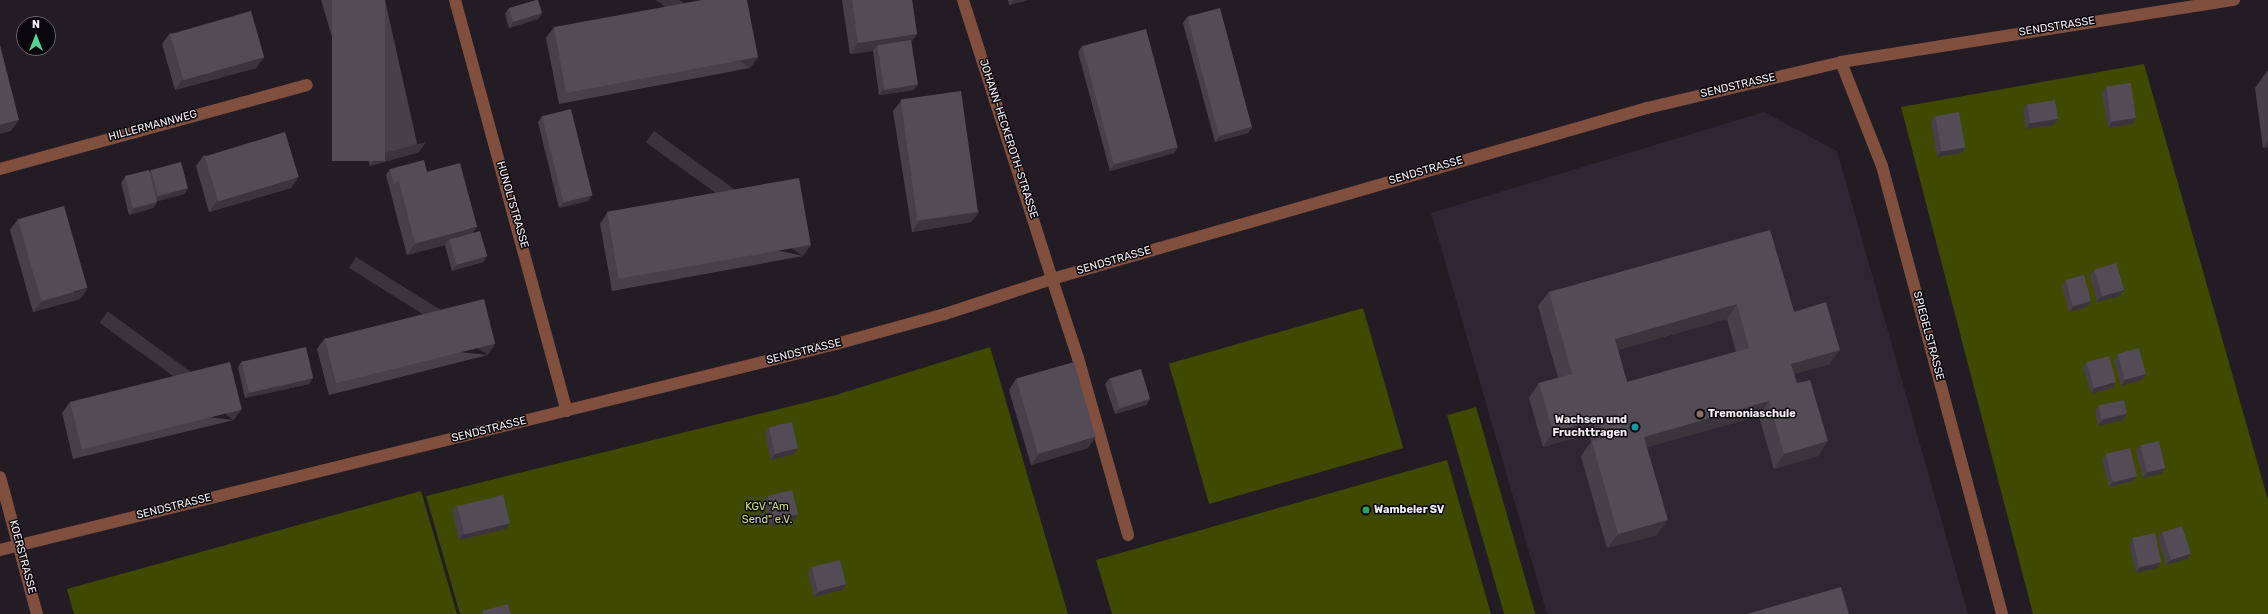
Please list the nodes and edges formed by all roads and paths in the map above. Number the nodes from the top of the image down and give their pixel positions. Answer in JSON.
{"nodes":[{"id":1,"x":454,"y":0,"type":"edge"},
{"id":2,"x":963,"y":0,"type":"edge"},
{"id":3,"x":2234,"y":0,"type":"edge"},
{"id":4,"x":1841,"y":62,"type":"junction"},
{"id":5,"x":307,"y":86,"type":"dead end"},
{"id":6,"x":0,"y":169,"type":"edge"},
{"id":7,"x":1052,"y":279,"type":"junction"},
{"id":8,"x":567,"y":411,"type":"junction"},
{"id":9,"x":0,"y":477,"type":"edge"},
{"id":10,"x":1128,"y":535,"type":"dead end"},
{"id":11,"x":19,"y":546,"type":"junction"},
{"id":12,"x":0,"y":550,"type":"edge"},
{"id":13,"x":37,"y":614,"type":"edge"},
{"id":14,"x":2002,"y":614,"type":"edge"}],
"edges":[{"from":1,"to":8,"type":"street","name":"HUNOLTSTRASSE"},
{"from":2,"to":7,"type":"street","name":"JOHANN-HECKEROTH-STRASSE"},
{"from":3,"to":4,"type":"street","name":"SENDSTRASSE"},
{"from":4,"to":7,"type":"street","name":"SENDSTRASSE"},
{"from":4,"to":14,"type":"street","name":"SPIEGELSTRASSE"},
{"from":5,"to":6,"type":"street","name":"HILLERMANNWEG"},
{"from":7,"to":8,"type":"street","name":"SENDSTRASSE"},
{"from":7,"to":10,"type":"street","name":"JOHANN-HECKEROTH-STRASSE"},
{"from":8,"to":11,"type":"street","name":"SENDSTRASSE"},
{"from":9,"to":11,"type":"street","name":"KOERSTRASSE"},
{"from":11,"to":12,"type":"street","name":"SENDSTRASSE"},
{"from":11,"to":13,"type":"street","name":"KOERSTRASSE"}]}
